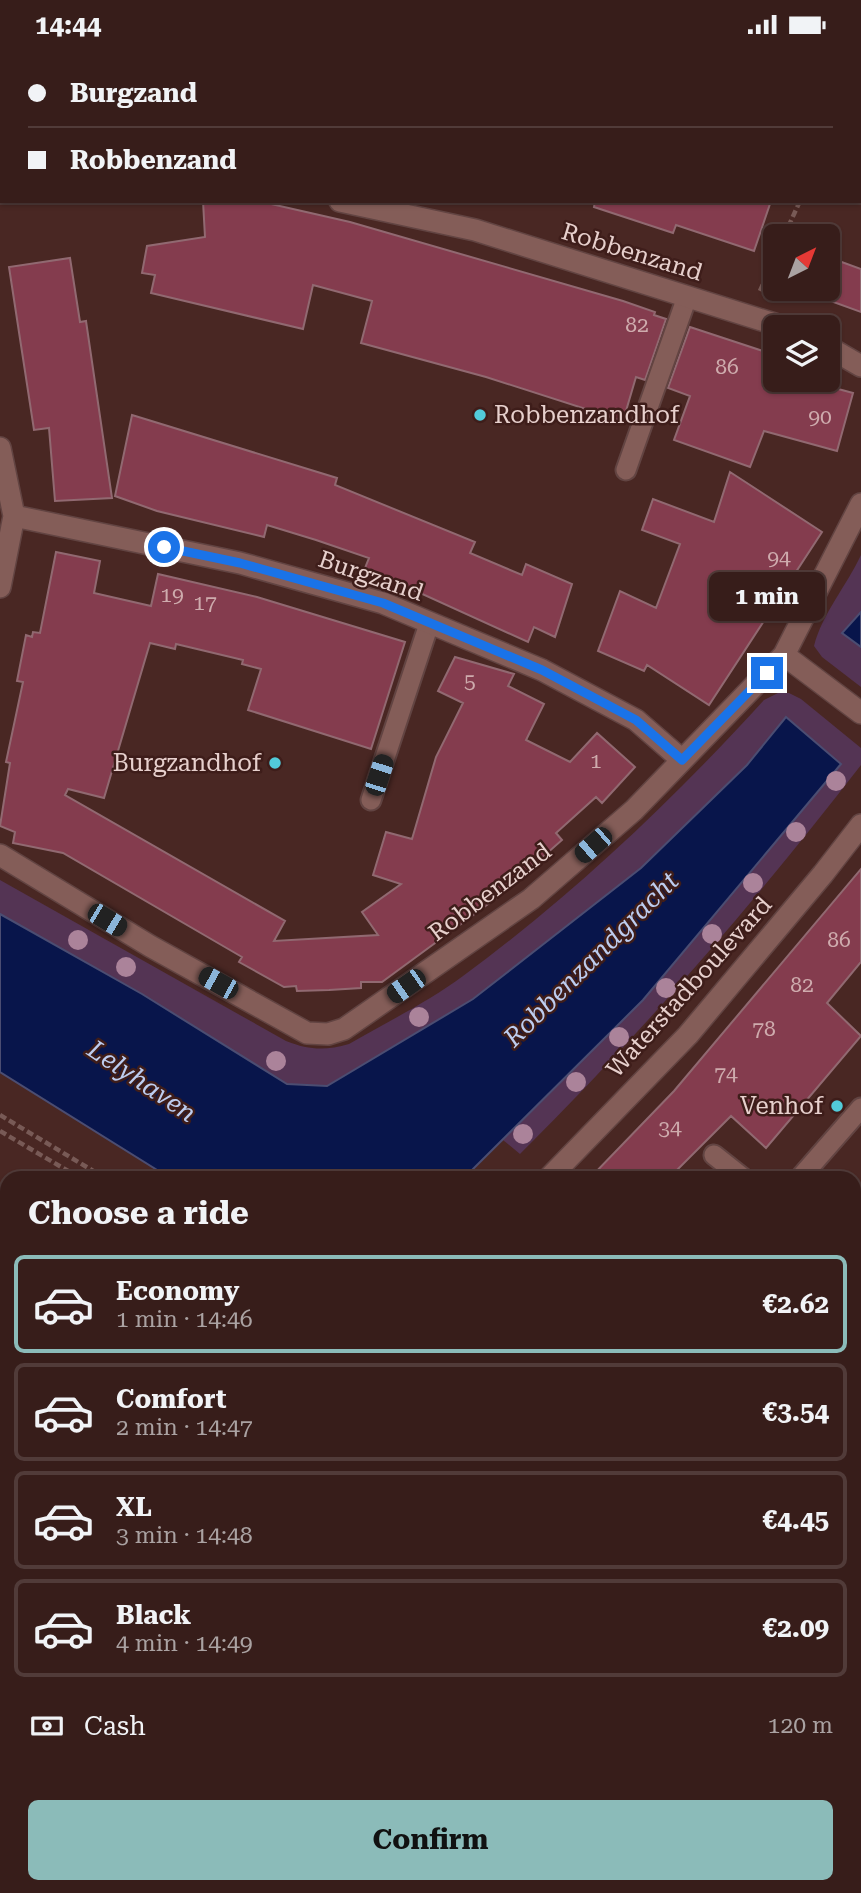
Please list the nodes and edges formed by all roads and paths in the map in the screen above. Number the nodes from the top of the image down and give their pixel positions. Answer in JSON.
{"nodes":[{"id":1,"x":349,"y":203,"type":"edge"},
{"id":2,"x":799,"y":203,"type":"edge"},
{"id":3,"x":789,"y":224,"type":"edge"},
{"id":4,"x":763,"y":284,"type":"edge"},
{"id":5,"x":687,"y":297,"type":"junction"},
{"id":6,"x":750,"y":315,"type":"junction"},
{"id":7,"x":763,"y":320,"type":"edge"},
{"id":8,"x":840,"y":354,"type":"edge"},
{"id":9,"x":861,"y":366,"type":"edge"},
{"id":10,"x":0,"y":448,"type":"edge"},
{"id":11,"x":626,"y":470,"type":"dead end"},
{"id":12,"x":861,"y":504,"type":"edge"},
{"id":13,"x":13,"y":516,"type":"junction"},
{"id":14,"x":0,"y":587,"type":"edge"},
{"id":15,"x":429,"y":624,"type":"junction"},
{"id":16,"x":784,"y":655,"type":"junction"},
{"id":17,"x":861,"y":713,"type":"edge"},
{"id":18,"x":682,"y":760,"type":"junction"},
{"id":19,"x":371,"y":800,"type":"dead end"},
{"id":20,"x":861,"y":825,"type":"edge"},
{"id":21,"x":0,"y":855,"type":"edge"},
{"id":22,"x":861,"y":1108,"type":"edge"},
{"id":23,"x":0,"y":1115,"type":"edge"},
{"id":24,"x":0,"y":1131,"type":"edge"},
{"id":25,"x":715,"y":1155,"type":"dead end"},
{"id":26,"x":68,"y":1171,"type":"edge"},
{"id":27,"x":93,"y":1171,"type":"edge"},
{"id":28,"x":556,"y":1171,"type":"edge"},
{"id":29,"x":734,"y":1171,"type":"edge"},
{"id":30,"x":806,"y":1171,"type":"edge"}],
"edges":[{"from":1,"to":5,"type":"street","name":"Robbenzand"},
{"from":2,"to":3,"type":"path"},
{"from":4,"to":6,"type":"path"},
{"from":5,"to":6,"type":"street","name":"Robbenzand"},
{"from":5,"to":11,"type":"lane"},
{"from":6,"to":7,"type":"street","name":"Robbenzand"},
{"from":8,"to":9,"type":"street"},
{"from":10,"to":13,"type":"street"},
{"from":12,"to":16,"type":"street","name":"Robbenzand"},
{"from":13,"to":14,"type":"street"},
{"from":13,"to":15,"type":"street","name":"Burgzand"},
{"from":15,"to":18,"type":"street","name":"Burgzand"},
{"from":15,"to":19,"type":"lane"},
{"from":16,"to":17,"type":"street"},
{"from":16,"to":18,"type":"street","name":"Robbenzand"},
{"from":18,"to":21,"type":"street","name":"Robbenzand"},
{"from":20,"to":28,"type":"street","name":"Waterstadboulevard"},
{"from":22,"to":30,"type":"lane"},
{"from":23,"to":27,"type":"path"},
{"from":24,"to":26,"type":"path"},
{"from":25,"to":29,"type":"lane"}]}
